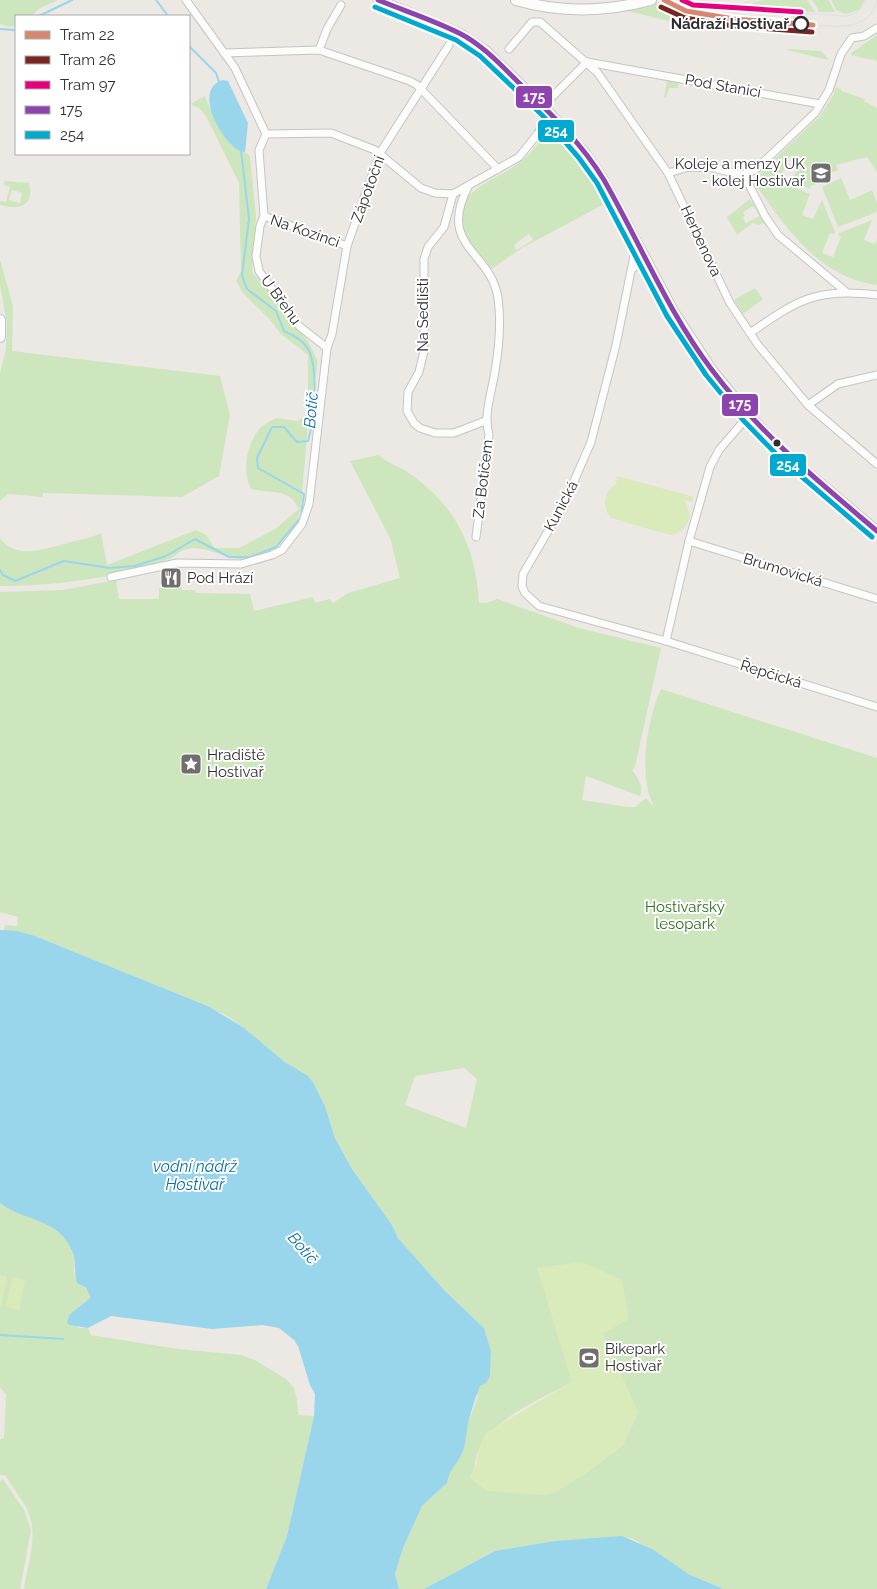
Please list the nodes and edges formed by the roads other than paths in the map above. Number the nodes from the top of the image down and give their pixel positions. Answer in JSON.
{"nodes":[{"id":1,"x":186,"y":0,"type":"edge"},
{"id":2,"x":378,"y":0,"type":"edge"},
{"id":3,"x":516,"y":0,"type":"edge"},
{"id":4,"x":650,"y":0,"type":"edge"},
{"id":5,"x":341,"y":5,"type":"dead end"},
{"id":6,"x":877,"y":28,"type":"edge"},
{"id":7,"x":449,"y":45,"type":"dead end"},
{"id":8,"x":509,"y":49,"type":"dead end"},
{"id":9,"x":318,"y":50,"type":"junction"},
{"id":10,"x":224,"y":53,"type":"junction"},
{"id":11,"x":587,"y":62,"type":"junction"},
{"id":12,"x":422,"y":90,"type":"junction"},
{"id":13,"x":820,"y":104,"type":"junction"},
{"id":14,"x":547,"y":110,"type":"junction"},
{"id":15,"x":266,"y":134,"type":"junction"},
{"id":16,"x":380,"y":153,"type":"junction"},
{"id":17,"x":498,"y":169,"type":"junction"},
{"id":18,"x":668,"y":173,"type":"junction"},
{"id":19,"x":744,"y":175,"type":"junction"},
{"id":20,"x":468,"y":187,"type":"junction"},
{"id":21,"x":453,"y":194,"type":"junction"},
{"id":22,"x":264,"y":216,"type":"junction"},
{"id":23,"x":347,"y":246,"type":"junction"},
{"id":24,"x":641,"y":248,"type":"junction"},
{"id":25,"x":646,"y":258,"type":"junction"},
{"id":26,"x":632,"y":269,"type":"junction"},
{"id":27,"x":843,"y":291,"type":"junction"},
{"id":28,"x":877,"y":294,"type":"edge"},
{"id":29,"x":0,"y":320,"type":"edge"},
{"id":30,"x":750,"y":333,"type":"junction"},
{"id":31,"x":0,"y":337,"type":"edge"},
{"id":32,"x":327,"y":348,"type":"junction"},
{"id":33,"x":877,"y":375,"type":"edge"},
{"id":34,"x":808,"y":405,"type":"junction"},
{"id":35,"x":749,"y":416,"type":"junction"},
{"id":36,"x":485,"y":421,"type":"junction"},
{"id":37,"x":877,"y":464,"type":"edge"},
{"id":38,"x":877,"y":532,"type":"edge"},
{"id":39,"x":476,"y":537,"type":"dead end"},
{"id":40,"x":690,"y":541,"type":"junction"},
{"id":41,"x":111,"y":577,"type":"dead end"},
{"id":42,"x":877,"y":599,"type":"edge"},
{"id":43,"x":666,"y":641,"type":"junction"},
{"id":44,"x":877,"y":707,"type":"edge"}],
"edges":[{"from":1,"to":10,"type":"street"},
{"from":2,"to":14,"type":"street"},
{"from":3,"to":4,"type":"main road"},
{"from":5,"to":9,"type":"street"},
{"from":6,"to":13,"type":"street"},
{"from":7,"to":12,"type":"street","name":"Zápotoční"},
{"from":8,"to":11,"type":"street","name":"Herbenova"},
{"from":9,"to":10,"type":"street"},
{"from":9,"to":12,"type":"street"},
{"from":10,"to":15,"type":"street"},
{"from":11,"to":13,"type":"street","name":"Pod Stanicí"},
{"from":11,"to":14,"type":"street"},
{"from":11,"to":18,"type":"street","name":"Herbenova"},
{"from":12,"to":16,"type":"street","name":"Zápotoční"},
{"from":12,"to":17,"type":"street"},
{"from":13,"to":19,"type":"street"},
{"from":14,"to":17,"type":"street"},
{"from":14,"to":24,"type":"street"},
{"from":15,"to":16,"type":"street"},
{"from":15,"to":22,"type":"street","name":"U Břehu"},
{"from":16,"to":21,"type":"street"},
{"from":16,"to":23,"type":"street","name":"Zápotoční"},
{"from":17,"to":20,"type":"street"},
{"from":18,"to":19,"type":"street"},
{"from":18,"to":30,"type":"street","name":"Herbenova"},
{"from":19,"to":27,"type":"street"},
{"from":20,"to":21,"type":"street"},
{"from":20,"to":36,"type":"street","name":"Za Botičem"},
{"from":21,"to":36,"type":"street","name":"Na Sedlišti"},
{"from":22,"to":23,"type":"street","name":"Na Kozinci"},
{"from":22,"to":32,"type":"street","name":"U Břehu"},
{"from":23,"to":32,"type":"street","name":"Zápotoční"},
{"from":24,"to":25,"type":"street"},
{"from":24,"to":26,"type":"street","name":"Kunická"},
{"from":25,"to":26,"type":"street"},
{"from":25,"to":35,"type":"street"},
{"from":26,"to":43,"type":"street","name":"Kunická"},
{"from":27,"to":28,"type":"street"},
{"from":27,"to":30,"type":"street"},
{"from":29,"to":31,"type":"main road"},
{"from":30,"to":34,"type":"street","name":"Herbenova"},
{"from":32,"to":41,"type":"street"},
{"from":33,"to":34,"type":"street"},
{"from":34,"to":37,"type":"street","name":"Herbenova"},
{"from":35,"to":38,"type":"street"},
{"from":35,"to":40,"type":"street"},
{"from":36,"to":39,"type":"street","name":"Za Botičem"},
{"from":40,"to":42,"type":"street","name":"Brumovická"},
{"from":40,"to":43,"type":"street"},
{"from":43,"to":44,"type":"street","name":"Řepčická"}]}
